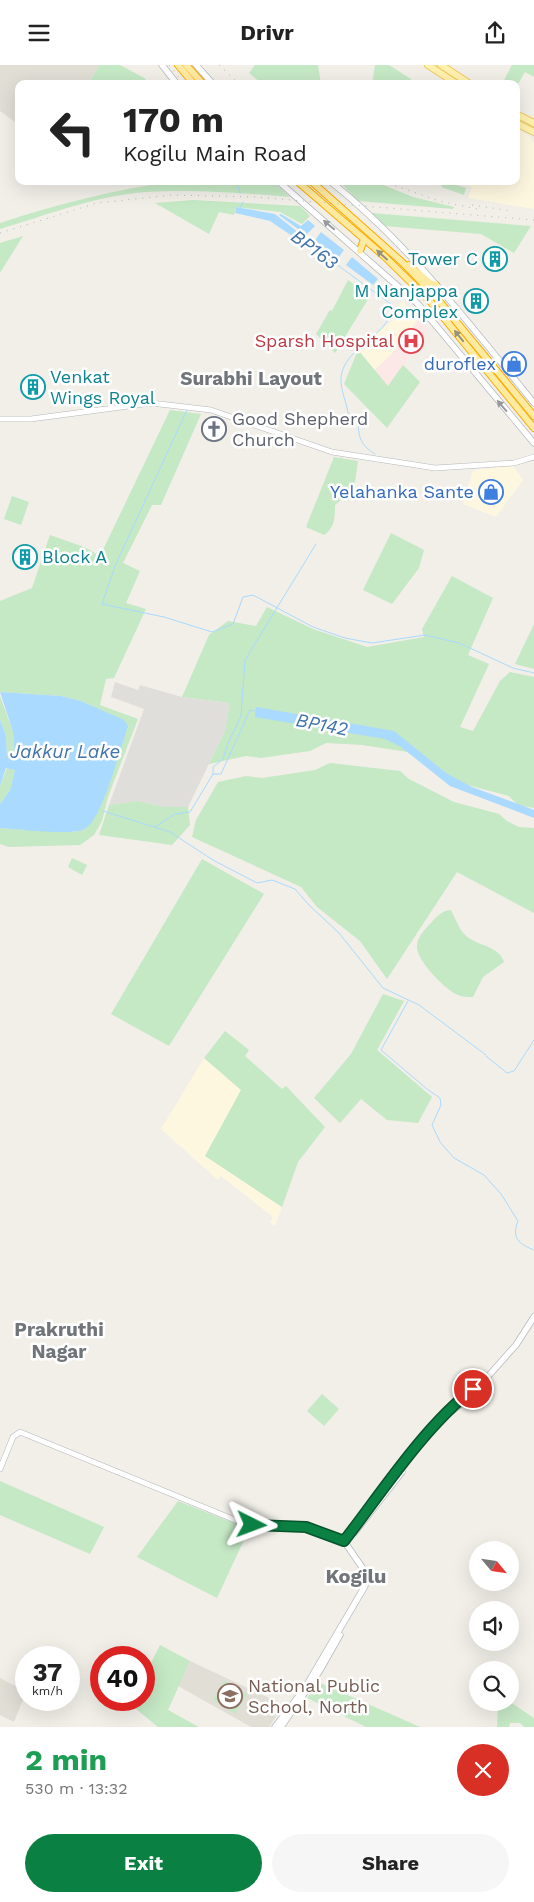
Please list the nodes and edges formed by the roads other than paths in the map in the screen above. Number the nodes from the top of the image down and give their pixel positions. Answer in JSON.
{"nodes":[{"id":1,"x":162,"y":65,"type":"edge"},
{"id":2,"x":178,"y":65,"type":"edge"},
{"id":3,"x":186,"y":65,"type":"edge"},
{"id":4,"x":196,"y":65,"type":"edge"},
{"id":5,"x":428,"y":65,"type":"edge"},
{"id":6,"x":441,"y":65,"type":"edge"},
{"id":7,"x":175,"y":80,"type":"edge"},
{"id":8,"x":191,"y":80,"type":"edge"},
{"id":9,"x":199,"y":80,"type":"edge"},
{"id":10,"x":209,"y":80,"type":"edge"},
{"id":11,"x":451,"y":80,"type":"edge"},
{"id":12,"x":464,"y":80,"type":"edge"},
{"id":13,"x":520,"y":116,"type":"edge"},
{"id":14,"x":534,"y":123,"type":"edge"},
{"id":15,"x":520,"y":125,"type":"edge"},
{"id":16,"x":527,"y":129,"type":"junction"},
{"id":17,"x":534,"y":132,"type":"edge"},
{"id":18,"x":534,"y":136,"type":"edge"},
{"id":19,"x":282,"y":185,"type":"edge"},
{"id":20,"x":302,"y":185,"type":"edge"},
{"id":21,"x":315,"y":185,"type":"edge"},
{"id":22,"x":335,"y":185,"type":"edge"},
{"id":23,"x":364,"y":239,"type":"junction"},
{"id":24,"x":360,"y":251,"type":"junction"},
{"id":25,"x":403,"y":263,"type":"junction"},
{"id":26,"x":436,"y":285,"type":"junction"},
{"id":27,"x":433,"y":299,"type":"junction"},
{"id":28,"x":534,"y":403,"type":"edge"},
{"id":29,"x":534,"y":416,"type":"edge"},
{"id":30,"x":0,"y":419,"type":"edge"},
{"id":31,"x":534,"y":428,"type":"edge"},
{"id":32,"x":534,"y":443,"type":"edge"},
{"id":33,"x":534,"y":457,"type":"edge"},
{"id":34,"x":534,"y":1317,"type":"edge"},
{"id":35,"x":534,"y":1324,"type":"edge"},
{"id":36,"x":0,"y":1469,"type":"edge"},
{"id":37,"x":367,"y":1515,"type":"junction"},
{"id":38,"x":346,"y":1541,"type":"junction"},
{"id":39,"x":275,"y":1727,"type":"edge"},
{"id":40,"x":281,"y":1727,"type":"edge"}],
"edges":[{"from":1,"to":7,"type":"main road"},
{"from":2,"to":8,"type":"highway"},
{"from":3,"to":9,"type":"highway"},
{"from":4,"to":10,"type":"main road"},
{"from":5,"to":11,"type":"main road"},
{"from":6,"to":12,"type":"main road"},
{"from":13,"to":14,"type":"main road"},
{"from":15,"to":16,"type":"main road"},
{"from":16,"to":17,"type":"main road"},
{"from":16,"to":18,"type":"main road"},
{"from":24,"to":19,"type":"main road","one_way":true},
{"from":20,"to":23,"type":"highway"},
{"from":21,"to":25,"type":"highway"},
{"from":22,"to":26,"type":"main road"},
{"from":23,"to":24,"type":"highway"},
{"from":27,"to":23,"type":"highway","one_way":true},
{"from":32,"to":24,"type":"main road","one_way":true},
{"from":25,"to":26,"type":"highway"},
{"from":25,"to":27,"type":"highway"},
{"from":26,"to":28,"type":"main road"},
{"from":27,"to":29,"type":"highway"},
{"from":31,"to":27,"type":"highway","one_way":true},
{"from":30,"to":33,"type":"street"},
{"from":34,"to":37,"type":"main road"},
{"from":35,"to":37,"type":"main road"},
{"from":36,"to":38,"type":"street"},
{"from":37,"to":38,"type":"main road"},
{"from":38,"to":39,"type":"main road"},
{"from":38,"to":40,"type":"main road"}]}
